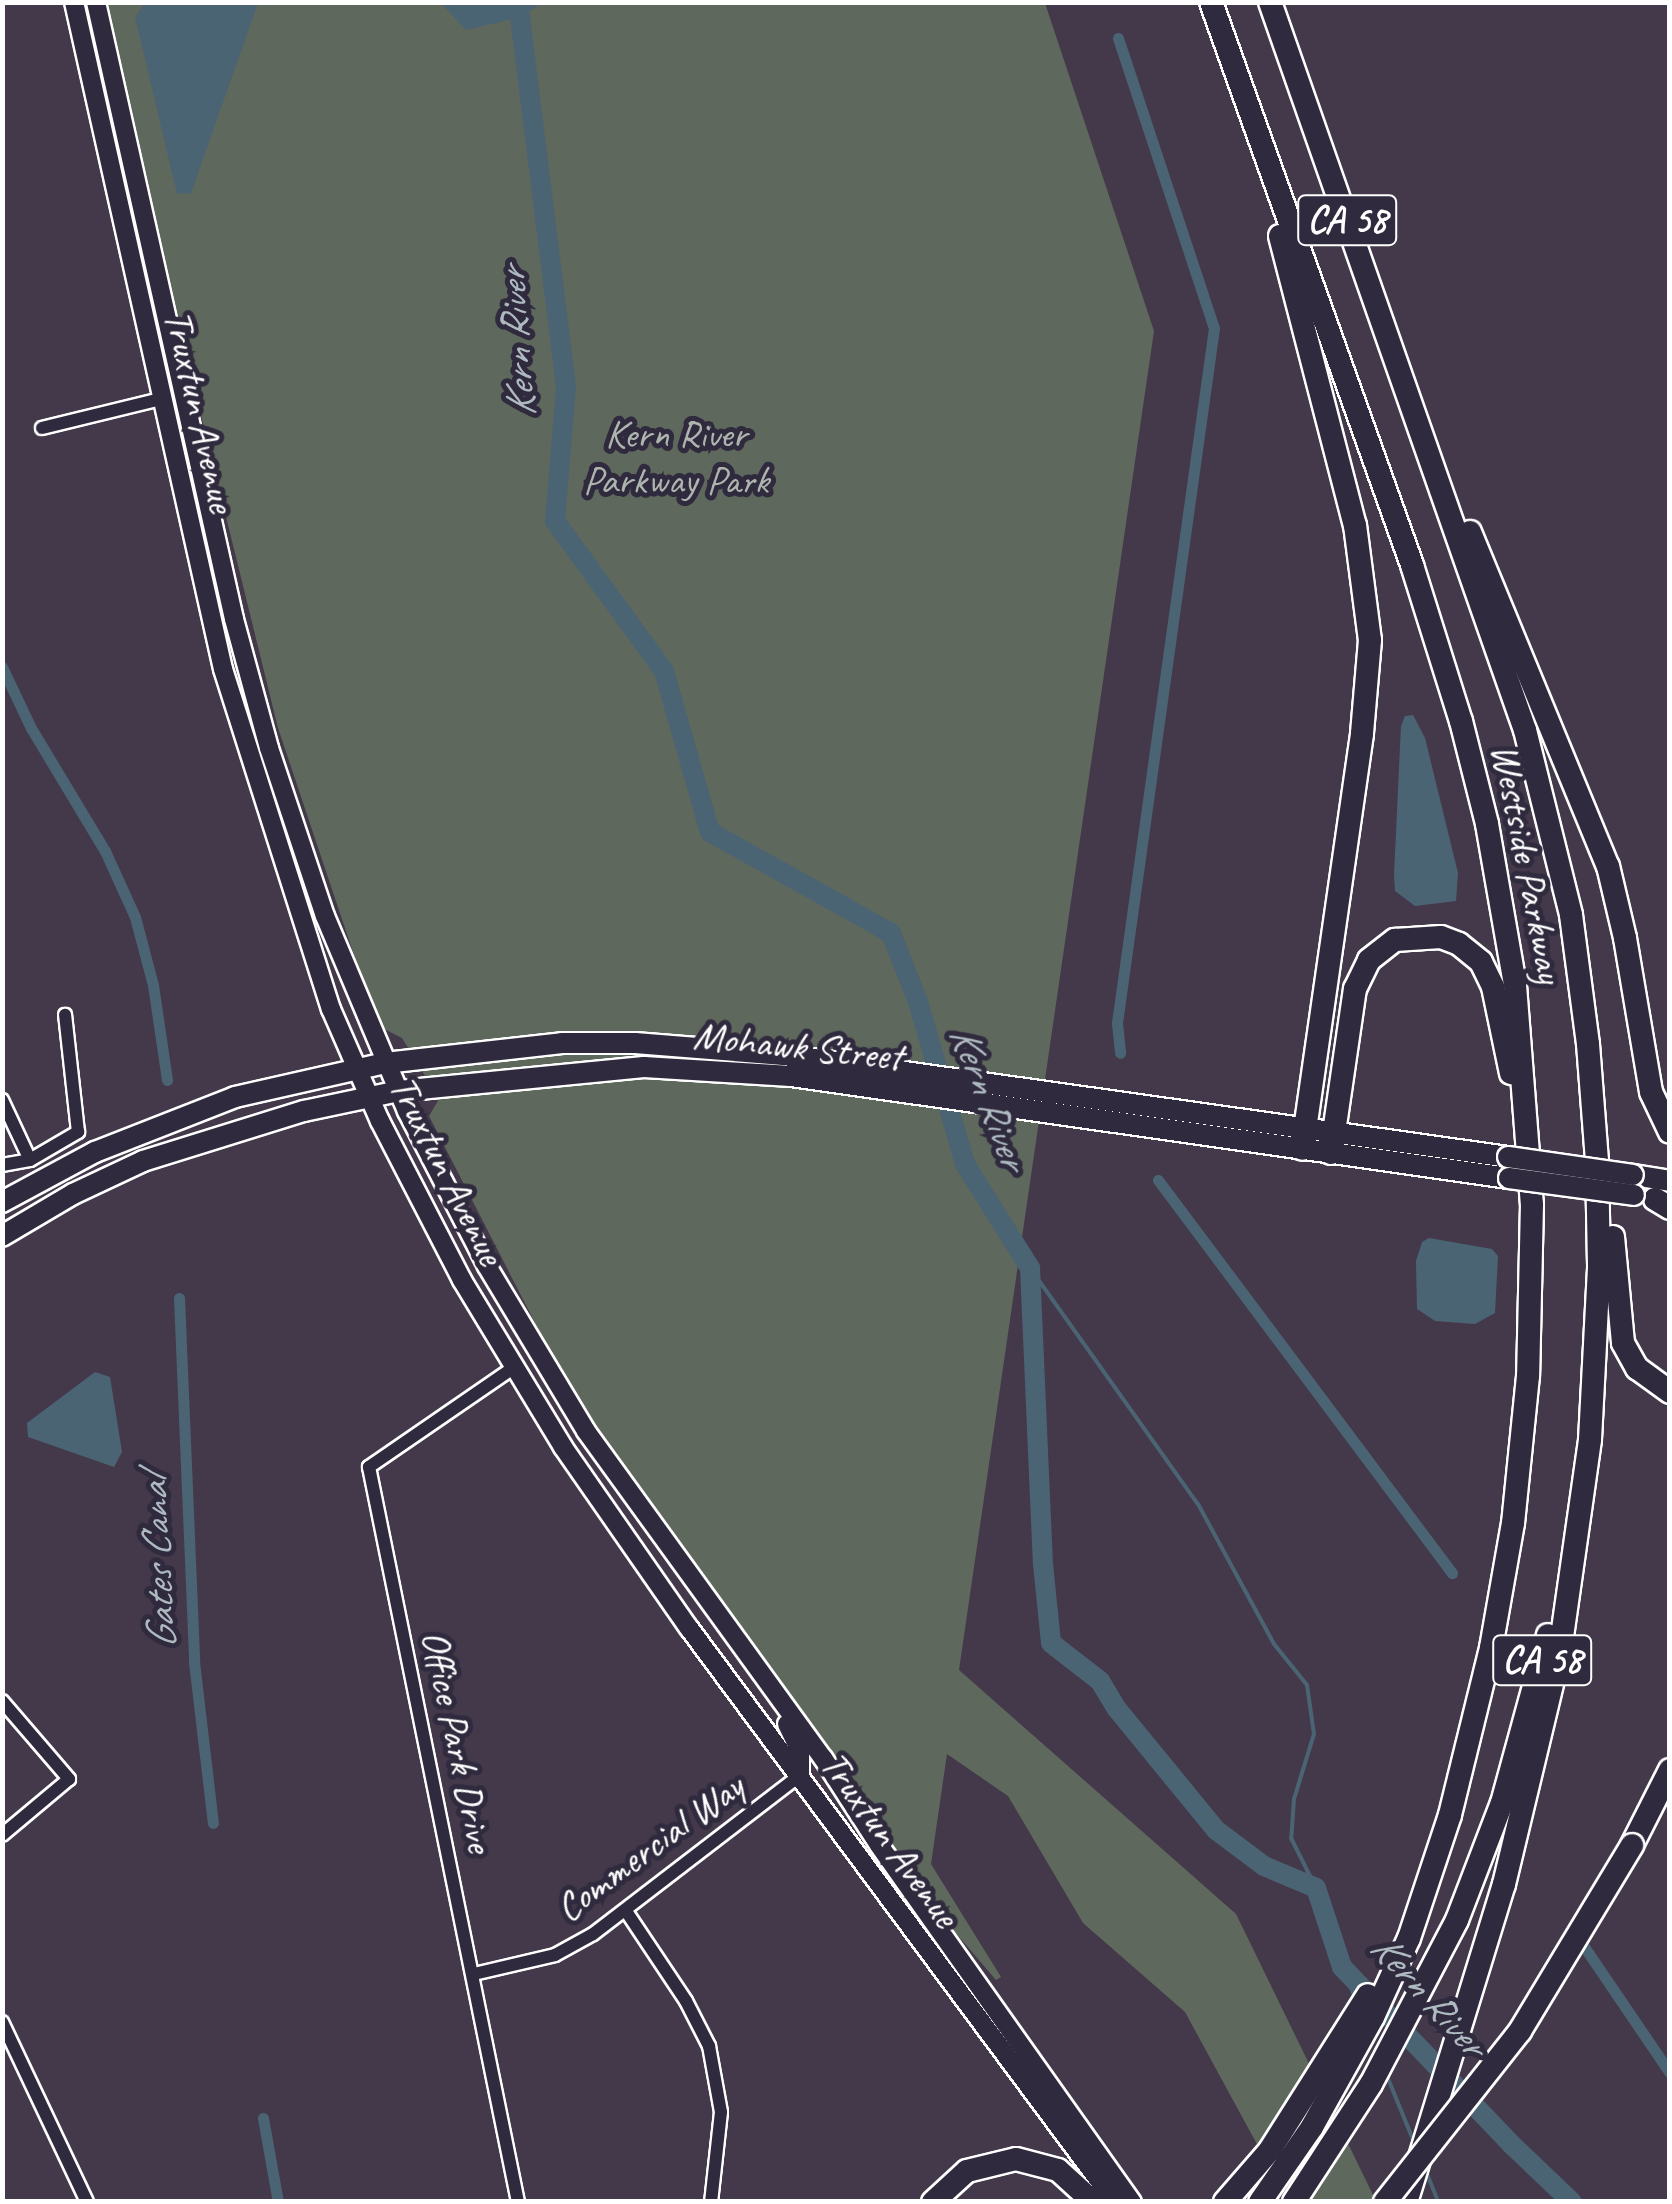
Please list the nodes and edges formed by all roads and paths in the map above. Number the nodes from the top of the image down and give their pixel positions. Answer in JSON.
{"nodes":[{"id":1,"x":74,"y":2,"type":"edge"},
{"id":2,"x":96,"y":2,"type":"edge"},
{"id":3,"x":1212,"y":2,"type":"edge"},
{"id":4,"x":1270,"y":2,"type":"edge"},
{"id":5,"x":1238,"y":78,"type":"junction"},
{"id":6,"x":161,"y":398,"type":"junction"},
{"id":7,"x":42,"y":428,"type":"dead end"},
{"id":8,"x":1424,"y":438,"type":"junction"},
{"id":9,"x":196,"y":449,"type":"junction"},
{"id":10,"x":1571,"y":915,"type":"junction"},
{"id":11,"x":65,"y":1015,"type":"dead end"},
{"id":12,"x":385,"y":1063,"type":"junction"},
{"id":13,"x":356,"y":1069,"type":"junction"},
{"id":14,"x":399,"y":1090,"type":"junction"},
{"id":15,"x":371,"y":1098,"type":"junction"},
{"id":16,"x":1033,"y":1099,"type":"junction"},
{"id":17,"x":2,"y":1100,"type":"edge"},
{"id":18,"x":199,"y":1110,"type":"junction"},
{"id":19,"x":1670,"y":1132,"type":"edge"},
{"id":20,"x":1303,"y":1139,"type":"junction"},
{"id":21,"x":1333,"y":1143,"type":"junction"},
{"id":22,"x":153,"y":1158,"type":"junction"},
{"id":23,"x":30,"y":1160,"type":"junction"},
{"id":24,"x":2,"y":1164,"type":"edge"},
{"id":25,"x":1655,"y":1193,"type":"edge"},
{"id":26,"x":2,"y":1202,"type":"edge"},
{"id":27,"x":2,"y":1236,"type":"edge"},
{"id":28,"x":1531,"y":1326,"type":"junction"},
{"id":29,"x":514,"y":1368,"type":"junction"},
{"id":30,"x":1592,"y":1391,"type":"junction"},
{"id":31,"x":1670,"y":1392,"type":"edge"},
{"id":32,"x":774,"y":1694,"type":"junction"},
{"id":33,"x":2,"y":1701,"type":"edge"},
{"id":34,"x":1670,"y":1770,"type":"edge"},
{"id":35,"x":800,"y":1775,"type":"junction"},
{"id":36,"x":2,"y":1835,"type":"edge"},
{"id":37,"x":879,"y":1846,"type":"junction"},
{"id":38,"x":1430,"y":1871,"type":"junction"},
{"id":39,"x":626,"y":1912,"type":"junction"},
{"id":40,"x":913,"y":1929,"type":"junction"},
{"id":41,"x":474,"y":1974,"type":"junction"},
{"id":42,"x":989,"y":1998,"type":"junction"},
{"id":43,"x":2,"y":2022,"type":"edge"},
{"id":44,"x":1265,"y":2195,"type":"edge"},
{"id":45,"x":87,"y":2202,"type":"edge"},
{"id":46,"x":518,"y":2202,"type":"edge"},
{"id":47,"x":711,"y":2202,"type":"edge"},
{"id":48,"x":934,"y":2202,"type":"edge"},
{"id":49,"x":1093,"y":2202,"type":"edge"},
{"id":50,"x":1115,"y":2202,"type":"edge"},
{"id":51,"x":1132,"y":2202,"type":"edge"},
{"id":52,"x":1225,"y":2202,"type":"edge"},
{"id":53,"x":1294,"y":2202,"type":"edge"},
{"id":54,"x":1385,"y":2202,"type":"edge"},
{"id":55,"x":1406,"y":2202,"type":"edge"}],
"edges":[{"from":1,"to":6,"type":"main road","name":"Truxtun Avenue"},
{"from":2,"to":9,"type":"main road","name":"Truxtun Avenue"},
{"from":3,"to":5,"type":"highway","name":"Westside Parkway"},
{"from":4,"to":8,"type":"highway","name":"Westside Parkway","number":"CA 58"},
{"from":5,"to":20,"type":"highway"},
{"from":5,"to":28,"type":"highway","name":"Westside Parkway"},
{"from":6,"to":7,"type":"street"},
{"from":6,"to":9,"type":"main road"},
{"from":6,"to":13,"type":"main road","name":"Truxtun Avenue"},
{"from":8,"to":10,"type":"highway","name":"Westside Parkway"},
{"from":8,"to":19,"type":"highway"},
{"from":9,"to":12,"type":"main road","name":"Truxtun Avenue"},
{"from":10,"to":30,"type":"highway","name":"Westside Parkway"},
{"from":10,"to":31,"type":"highway"},
{"from":11,"to":23,"type":"street"},
{"from":12,"to":13,"type":"main road","name":"Mohawk Street"},
{"from":12,"to":14,"type":"main road","name":"Truxtun Avenue"},
{"from":12,"to":16,"type":"main road","name":"Mohawk Street"},
{"from":13,"to":15,"type":"main road","name":"Truxtun Avenue"},
{"from":13,"to":18,"type":"main road","name":"Mohawk Street"},
{"from":14,"to":15,"type":"main road","name":"Mohawk Street"},
{"from":14,"to":16,"type":"main road","name":"Mohawk Street"},
{"from":14,"to":32,"type":"main road","name":"Truxtun Avenue"},
{"from":15,"to":22,"type":"main road","name":"Mohawk Street"},
{"from":15,"to":29,"type":"main road","name":"Truxtun Avenue"},
{"from":16,"to":20,"type":"main road","name":"Mohawk Street"},
{"from":17,"to":23,"type":"street"},
{"from":18,"to":22,"type":"main road"},
{"from":18,"to":26,"type":"main road","name":"Mohawk Street"},
{"from":20,"to":21,"type":"main road","name":"Mohawk Street"},
{"from":21,"to":25,"type":"main road","name":"Mohawk Street","bridge":true},
{"from":21,"to":28,"type":"highway"},
{"from":22,"to":27,"type":"main road","name":"Mohawk Street"},
{"from":23,"to":24,"type":"street"},
{"from":28,"to":38,"type":"highway","name":"Westside Parkway"},
{"from":29,"to":35,"type":"main road","name":"Truxtun Avenue"},
{"from":29,"to":41,"type":"street","name":"Office Park Drive"},
{"from":30,"to":53,"type":"highway","number":"CA 58"},
{"from":30,"to":55,"type":"highway","bridge":true},
{"from":32,"to":35,"type":"main road"},
{"from":32,"to":37,"type":"main road","name":"Truxtun Avenue"},
{"from":33,"to":36,"type":"street"},
{"from":34,"to":54,"type":"highway","bridge":true},
{"from":35,"to":37,"type":"main road"},
{"from":35,"to":39,"type":"street","name":"Commercial Way"},
{"from":35,"to":40,"type":"main road","name":"Truxtun Avenue"},
{"from":37,"to":42,"type":"main road","name":"Truxtun Avenue"},
{"from":38,"to":44,"type":"highway"},
{"from":38,"to":52,"type":"highway"},
{"from":39,"to":41,"type":"street","name":"Commercial Way"},
{"from":39,"to":47,"type":"street"},
{"from":40,"to":42,"type":"main road"},
{"from":40,"to":50,"type":"main road","name":"Truxtun Avenue"},
{"from":41,"to":46,"type":"street","name":"Office Park Drive"},
{"from":42,"to":51,"type":"main road","name":"Truxtun Avenue"},
{"from":43,"to":45,"type":"street"},
{"from":48,"to":49,"type":"highway"}]}
